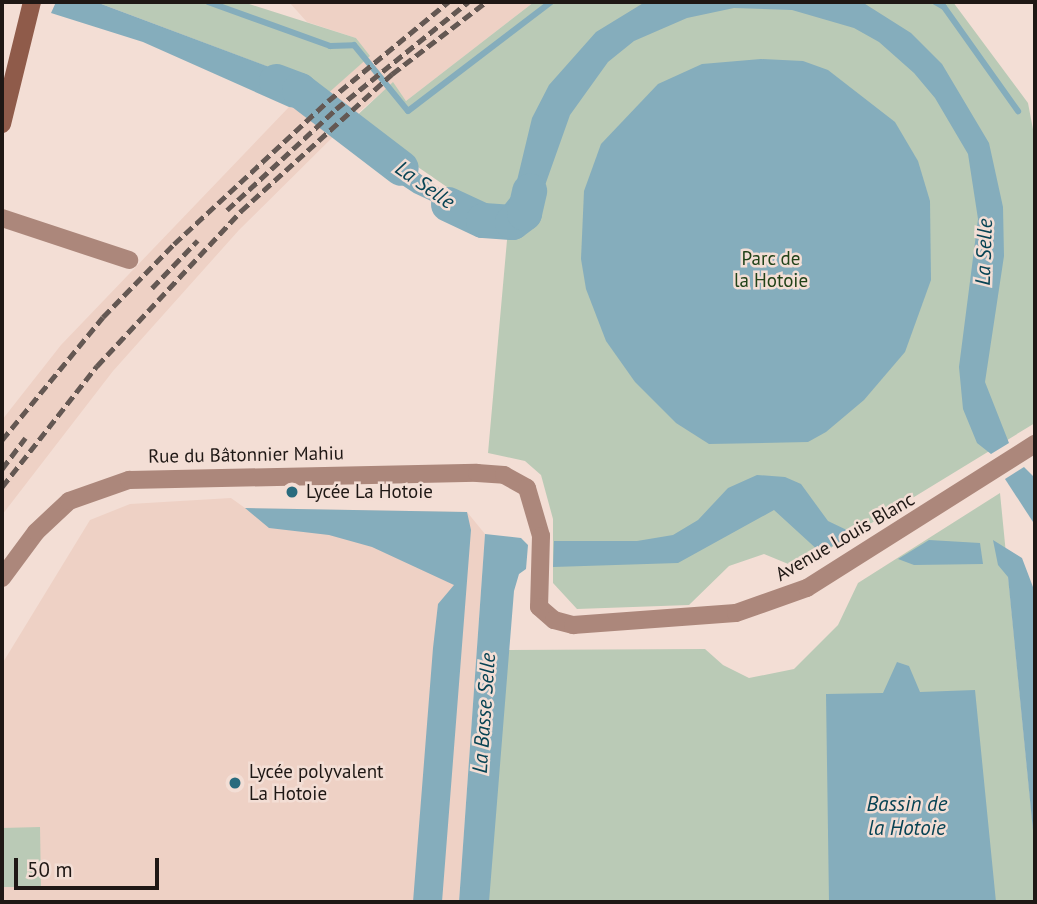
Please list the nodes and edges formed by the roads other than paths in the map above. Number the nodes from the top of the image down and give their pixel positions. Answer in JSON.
{"nodes":[{"id":1,"x":32,"y":2,"type":"edge"},
{"id":2,"x":2,"y":124,"type":"edge"},
{"id":3,"x":2,"y":218,"type":"edge"},
{"id":4,"x":129,"y":260,"type":"dead end"},
{"id":5,"x":1035,"y":444,"type":"edge"},
{"id":6,"x":540,"y":570,"type":"joint"},
{"id":7,"x":2,"y":578,"type":"edge"}],
"edges":[{"from":1,"to":2,"type":"main road"},
{"from":3,"to":4,"type":"street"},
{"from":5,"to":6,"type":"street","name":"Avenue Louis Blanc"},
{"from":6,"to":7,"type":"street","name":"Rue du Bâtonnier Mahiu"}]}
